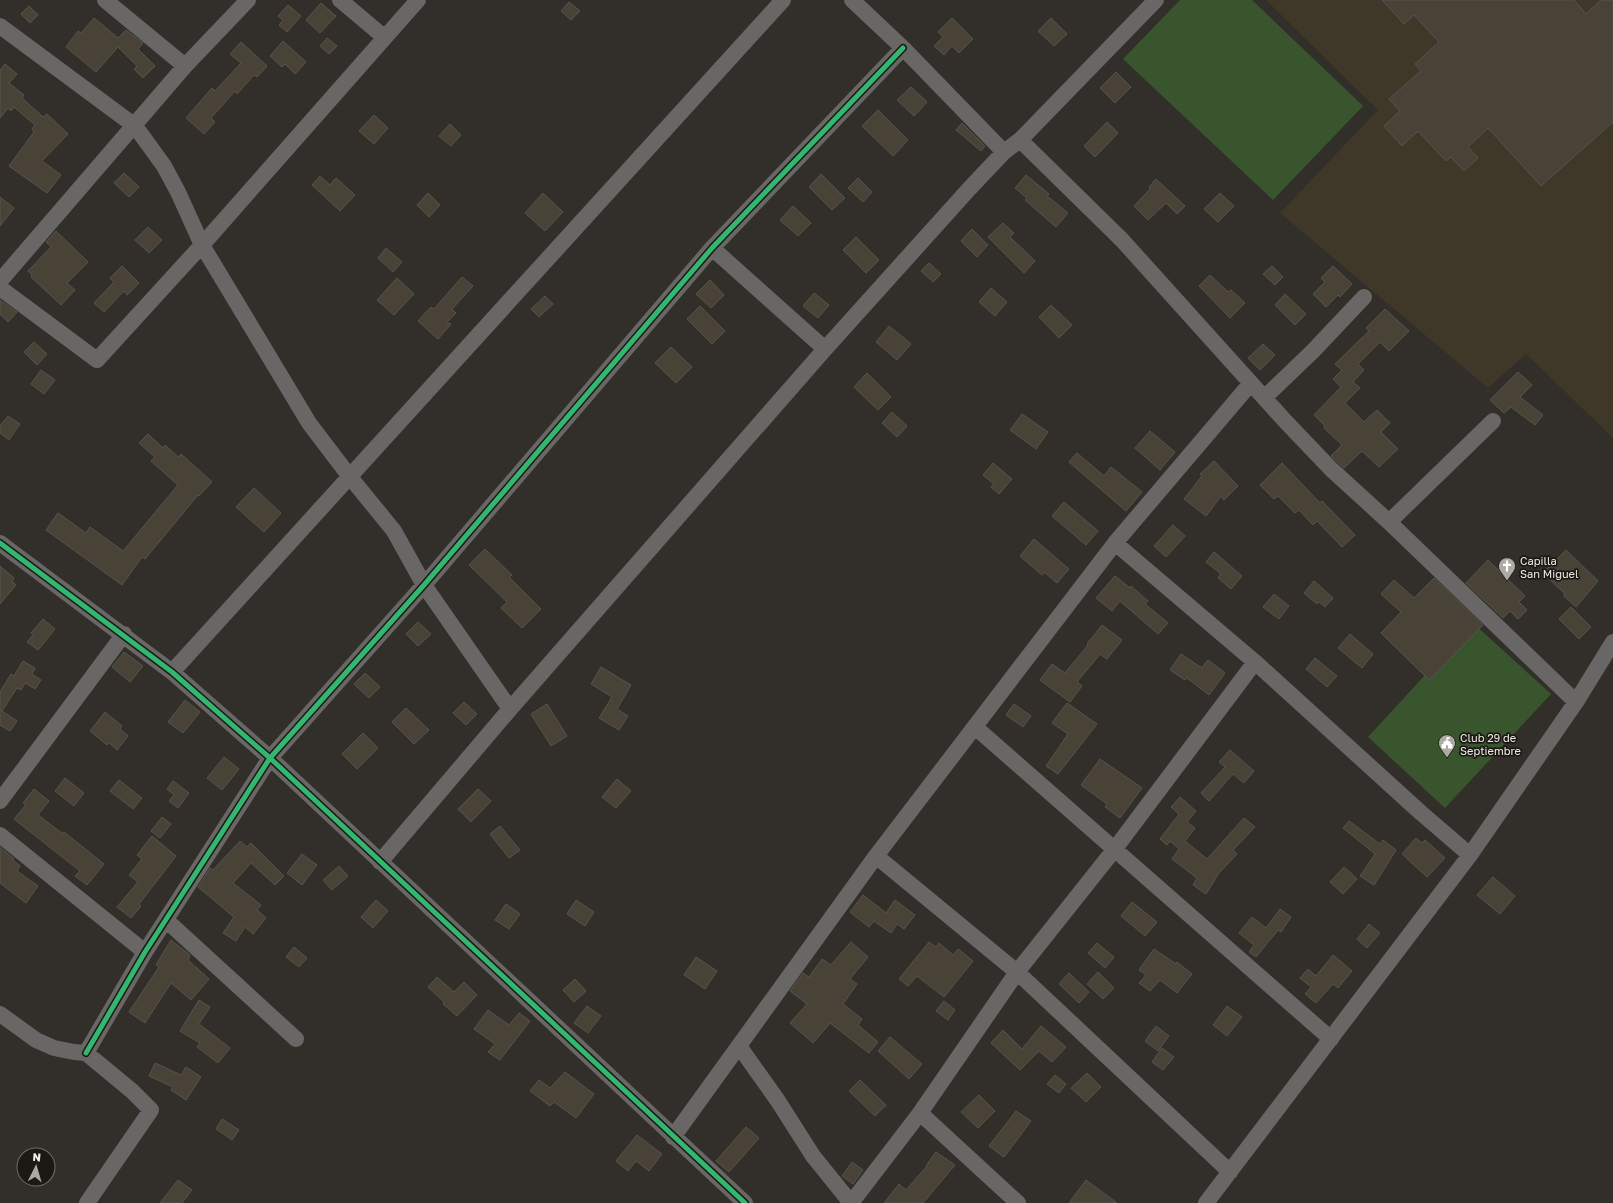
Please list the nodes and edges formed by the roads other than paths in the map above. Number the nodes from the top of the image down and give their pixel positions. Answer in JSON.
{"nodes":[{"id":1,"x":104,"y":0,"type":"edge"},
{"id":2,"x":248,"y":0,"type":"edge"},
{"id":3,"x":340,"y":0,"type":"edge"},
{"id":4,"x":418,"y":0,"type":"edge"},
{"id":5,"x":783,"y":0,"type":"edge"},
{"id":6,"x":852,"y":0,"type":"edge"},
{"id":7,"x":1156,"y":0,"type":"edge"},
{"id":8,"x":0,"y":26,"type":"edge"},
{"id":9,"x":384,"y":37,"type":"junction"},
{"id":10,"x":903,"y":48,"type":"junction"},
{"id":11,"x":184,"y":66,"type":"junction"},
{"id":12,"x":135,"y":126,"type":"junction"},
{"id":13,"x":1020,"y":140,"type":"junction"},
{"id":14,"x":1004,"y":152,"type":"junction"},
{"id":15,"x":202,"y":245,"type":"junction"},
{"id":16,"x":712,"y":248,"type":"junction"},
{"id":17,"x":0,"y":281,"type":"edge"},
{"id":18,"x":0,"y":288,"type":"edge"},
{"id":19,"x":1364,"y":297,"type":"dead end"},
{"id":20,"x":825,"y":349,"type":"junction"},
{"id":21,"x":1251,"y":383,"type":"junction"},
{"id":22,"x":1264,"y":398,"type":"junction"},
{"id":23,"x":1493,"y":421,"type":"dead end"},
{"id":24,"x":350,"y":477,"type":"junction"},
{"id":25,"x":1389,"y":522,"type":"junction"},
{"id":26,"x":1115,"y":543,"type":"junction"},
{"id":27,"x":2,"y":547,"type":"edge"},
{"id":28,"x":424,"y":585,"type":"junction"},
{"id":29,"x":124,"y":634,"type":"junction"},
{"id":30,"x":1613,"y":642,"type":"edge"},
{"id":31,"x":1256,"y":662,"type":"junction"},
{"id":32,"x":172,"y":672,"type":"junction"},
{"id":33,"x":1576,"y":702,"type":"junction"},
{"id":34,"x":510,"y":709,"type":"junction"},
{"id":35,"x":975,"y":727,"type":"junction"},
{"id":36,"x":270,"y":758,"type":"junction"},
{"id":37,"x":0,"y":801,"type":"edge"},
{"id":38,"x":0,"y":835,"type":"edge"},
{"id":39,"x":1114,"y":850,"type":"junction"},
{"id":40,"x":1470,"y":855,"type":"junction"},
{"id":41,"x":876,"y":856,"type":"junction"},
{"id":42,"x":380,"y":862,"type":"junction"},
{"id":43,"x":166,"y":920,"type":"junction"},
{"id":44,"x":146,"y":952,"type":"junction"},
{"id":45,"x":1017,"y":972,"type":"junction"},
{"id":46,"x":0,"y":1014,"type":"edge"},
{"id":47,"x":296,"y":1039,"type":"dead end"},
{"id":48,"x":1331,"y":1039,"type":"junction"},
{"id":49,"x":739,"y":1046,"type":"junction"},
{"id":50,"x":86,"y":1053,"type":"junction"},
{"id":51,"x":920,"y":1113,"type":"junction"},
{"id":52,"x":674,"y":1137,"type":"junction"},
{"id":53,"x":1230,"y":1172,"type":"junction"},
{"id":54,"x":87,"y":1203,"type":"edge"},
{"id":55,"x":745,"y":1203,"type":"edge"},
{"id":56,"x":851,"y":1203,"type":"edge"},
{"id":57,"x":1018,"y":1203,"type":"edge"},
{"id":58,"x":1206,"y":1203,"type":"edge"}],
"edges":[{"from":1,"to":11,"type":"street"},
{"from":2,"to":11,"type":"street"},
{"from":3,"to":9,"type":"street"},
{"from":4,"to":9,"type":"street"},
{"from":5,"to":24,"type":"street"},
{"from":6,"to":10,"type":"street"},
{"from":7,"to":13,"type":"street"},
{"from":8,"to":12,"type":"street"},
{"from":9,"to":15,"type":"street"},
{"from":10,"to":14,"type":"street"},
{"from":10,"to":16,"type":"street"},
{"from":11,"to":12,"type":"street"},
{"from":12,"to":15,"type":"street"},
{"from":12,"to":17,"type":"street"},
{"from":13,"to":14,"type":"street"},
{"from":13,"to":21,"type":"street"},
{"from":14,"to":20,"type":"street"},
{"from":15,"to":18,"type":"street"},
{"from":15,"to":24,"type":"street"},
{"from":16,"to":20,"type":"street"},
{"from":16,"to":28,"type":"street"},
{"from":19,"to":22,"type":"street"},
{"from":20,"to":34,"type":"street"},
{"from":21,"to":22,"type":"street"},
{"from":21,"to":26,"type":"street"},
{"from":22,"to":25,"type":"street"},
{"from":23,"to":25,"type":"street"},
{"from":24,"to":28,"type":"street"},
{"from":24,"to":32,"type":"street"},
{"from":25,"to":33,"type":"street"},
{"from":26,"to":31,"type":"street"},
{"from":26,"to":35,"type":"street"},
{"from":27,"to":29,"type":"street"},
{"from":28,"to":34,"type":"street"},
{"from":28,"to":36,"type":"street"},
{"from":29,"to":32,"type":"street"},
{"from":29,"to":37,"type":"street"},
{"from":30,"to":33,"type":"street"},
{"from":31,"to":39,"type":"street"},
{"from":31,"to":40,"type":"street"},
{"from":32,"to":36,"type":"street"},
{"from":33,"to":40,"type":"street"},
{"from":34,"to":42,"type":"street"},
{"from":35,"to":39,"type":"street"},
{"from":35,"to":41,"type":"street"},
{"from":36,"to":42,"type":"street"},
{"from":36,"to":43,"type":"street"},
{"from":38,"to":44,"type":"street"},
{"from":39,"to":45,"type":"street"},
{"from":39,"to":48,"type":"street"},
{"from":40,"to":48,"type":"street"},
{"from":41,"to":45,"type":"street"},
{"from":41,"to":49,"type":"street"},
{"from":42,"to":52,"type":"street"},
{"from":43,"to":44,"type":"street"},
{"from":43,"to":47,"type":"street"},
{"from":44,"to":50,"type":"street"},
{"from":45,"to":51,"type":"street"},
{"from":45,"to":53,"type":"street"},
{"from":46,"to":50,"type":"street"},
{"from":48,"to":53,"type":"street"},
{"from":49,"to":52,"type":"street"},
{"from":49,"to":56,"type":"street"},
{"from":50,"to":54,"type":"street"},
{"from":51,"to":56,"type":"street"},
{"from":51,"to":57,"type":"street"},
{"from":52,"to":55,"type":"street"},
{"from":53,"to":58,"type":"street"}]}
